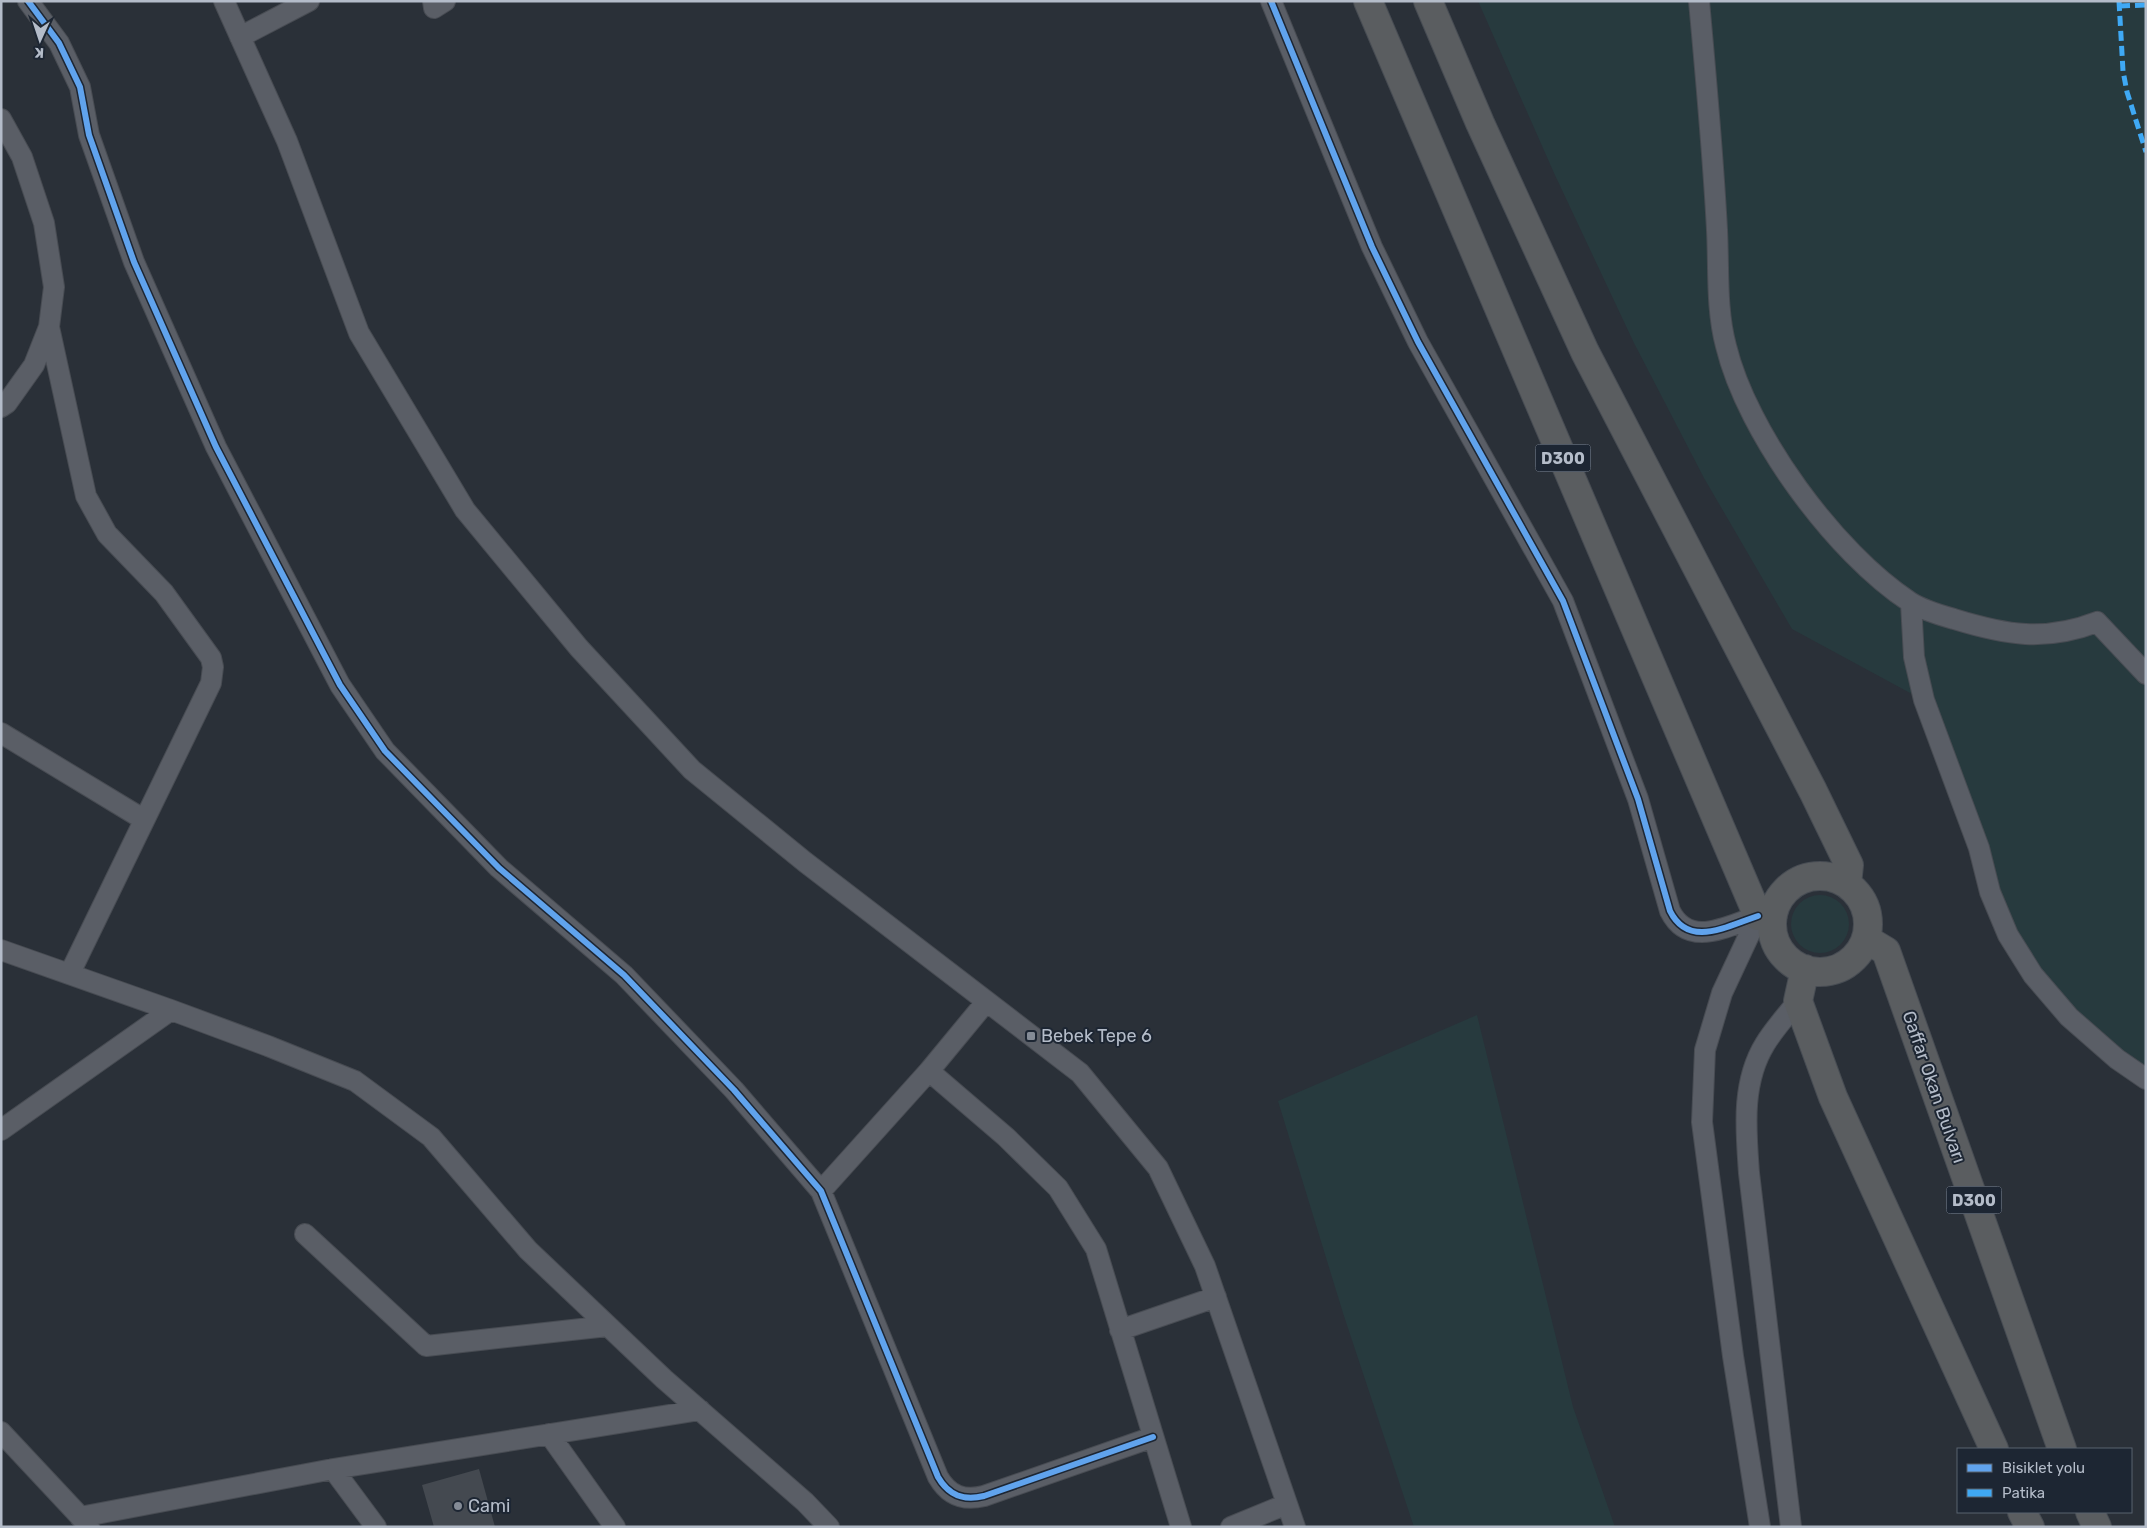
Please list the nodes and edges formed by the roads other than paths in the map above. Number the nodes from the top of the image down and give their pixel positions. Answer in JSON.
{"nodes":[{"id":1,"x":28,"y":1,"type":"edge"},
{"id":2,"x":224,"y":1,"type":"edge"},
{"id":3,"x":308,"y":1,"type":"edge"},
{"id":4,"x":433,"y":1,"type":"edge"},
{"id":5,"x":445,"y":1,"type":"edge"},
{"id":6,"x":1271,"y":1,"type":"edge"},
{"id":7,"x":1368,"y":1,"type":"edge"},
{"id":8,"x":1428,"y":1,"type":"edge"},
{"id":9,"x":1699,"y":1,"type":"edge"},
{"id":10,"x":240,"y":37,"type":"junction"},
{"id":11,"x":1,"y":119,"type":"edge"},
{"id":12,"x":49,"y":327,"type":"junction"},
{"id":13,"x":1,"y":407,"type":"edge"},
{"id":14,"x":1911,"y":603,"type":"junction"},
{"id":15,"x":2146,"y":674,"type":"edge"},
{"id":16,"x":1,"y":733,"type":"edge"},
{"id":17,"x":143,"y":819,"type":"junction"},
{"id":18,"x":1848,"y":874,"type":"junction"},
{"id":19,"x":1765,"y":915,"type":"junction"},
{"id":20,"x":1876,"y":945,"type":"junction"},
{"id":21,"x":1,"y":950,"type":"edge"},
{"id":22,"x":1805,"y":969,"type":"junction"},
{"id":23,"x":70,"y":973,"type":"junction"},
{"id":24,"x":1798,"y":1001,"type":"junction"},
{"id":25,"x":986,"y":1002,"type":"junction"},
{"id":26,"x":171,"y":1010,"type":"junction"},
{"id":27,"x":929,"y":1070,"type":"junction"},
{"id":28,"x":2146,"y":1079,"type":"edge"},
{"id":29,"x":1,"y":1130,"type":"edge"},
{"id":30,"x":821,"y":1192,"type":"junction"},
{"id":31,"x":305,"y":1234,"type":"dead end"},
{"id":32,"x":1216,"y":1297,"type":"junction"},
{"id":33,"x":608,"y":1326,"type":"junction"},
{"id":34,"x":1120,"y":1330,"type":"junction"},
{"id":35,"x":700,"y":1410,"type":"junction"},
{"id":36,"x":1,"y":1432,"type":"edge"},
{"id":37,"x":549,"y":1434,"type":"junction"},
{"id":38,"x":1153,"y":1437,"type":"junction"},
{"id":39,"x":1994,"y":1448,"type":"edge"},
{"id":40,"x":2062,"y":1448,"type":"edge"},
{"id":41,"x":334,"y":1469,"type":"junction"},
{"id":42,"x":1287,"y":1504,"type":"junction"},
{"id":43,"x":2023,"y":1513,"type":"edge"},
{"id":44,"x":2090,"y":1513,"type":"edge"},
{"id":45,"x":85,"y":1522,"type":"edge"},
{"id":46,"x":376,"y":1527,"type":"edge"},
{"id":47,"x":615,"y":1527,"type":"edge"},
{"id":48,"x":829,"y":1527,"type":"edge"},
{"id":49,"x":1182,"y":1527,"type":"edge"},
{"id":50,"x":1231,"y":1527,"type":"edge"},
{"id":51,"x":1294,"y":1527,"type":"edge"},
{"id":52,"x":1760,"y":1527,"type":"edge"},
{"id":53,"x":1792,"y":1527,"type":"edge"},
{"id":54,"x":2030,"y":1527,"type":"edge"},
{"id":55,"x":2097,"y":1527,"type":"edge"}],
"edges":[{"from":1,"to":30,"type":"street"},
{"from":2,"to":10,"type":"street"},
{"from":3,"to":10,"type":"street"},
{"from":4,"to":5,"type":"street"},
{"from":6,"to":19,"type":"street"},
{"from":7,"to":19,"type":"highway","number":"D300"},
{"from":8,"to":18,"type":"highway"},
{"from":9,"to":14,"type":"street"},
{"from":10,"to":25,"type":"street"},
{"from":11,"to":12,"type":"street"},
{"from":12,"to":13,"type":"street"},
{"from":12,"to":17,"type":"street"},
{"from":14,"to":15,"type":"street"},
{"from":14,"to":28,"type":"street"},
{"from":16,"to":17,"type":"street"},
{"from":17,"to":23,"type":"street"},
{"from":18,"to":19,"type":"highway"},
{"from":18,"to":20,"type":"highway"},
{"from":19,"to":22,"type":"highway"},
{"from":19,"to":52,"type":"street"},
{"from":20,"to":22,"type":"highway"},
{"from":20,"to":40,"type":"highway","name":"Gaffar Okan Bulvarı","number":"D300"},
{"from":21,"to":23,"type":"street"},
{"from":22,"to":24,"type":"highway"},
{"from":23,"to":26,"type":"street"},
{"from":24,"to":39,"type":"highway"},
{"from":24,"to":53,"type":"street"},
{"from":25,"to":27,"type":"street"},
{"from":25,"to":32,"type":"street"},
{"from":26,"to":29,"type":"street"},
{"from":26,"to":33,"type":"street"},
{"from":27,"to":30,"type":"street"},
{"from":27,"to":34,"type":"street"},
{"from":30,"to":38,"type":"street"},
{"from":31,"to":33,"type":"street"},
{"from":32,"to":34,"type":"street"},
{"from":32,"to":42,"type":"street"},
{"from":33,"to":35,"type":"street"},
{"from":34,"to":38,"type":"street"},
{"from":35,"to":37,"type":"street"},
{"from":35,"to":48,"type":"street"},
{"from":36,"to":45,"type":"street"},
{"from":37,"to":41,"type":"street"},
{"from":37,"to":47,"type":"street"},
{"from":38,"to":49,"type":"street"},
{"from":41,"to":45,"type":"street"},
{"from":41,"to":46,"type":"street"},
{"from":42,"to":50,"type":"street"},
{"from":42,"to":51,"type":"street"},
{"from":43,"to":54,"type":"highway"},
{"from":44,"to":55,"type":"highway"}]}
